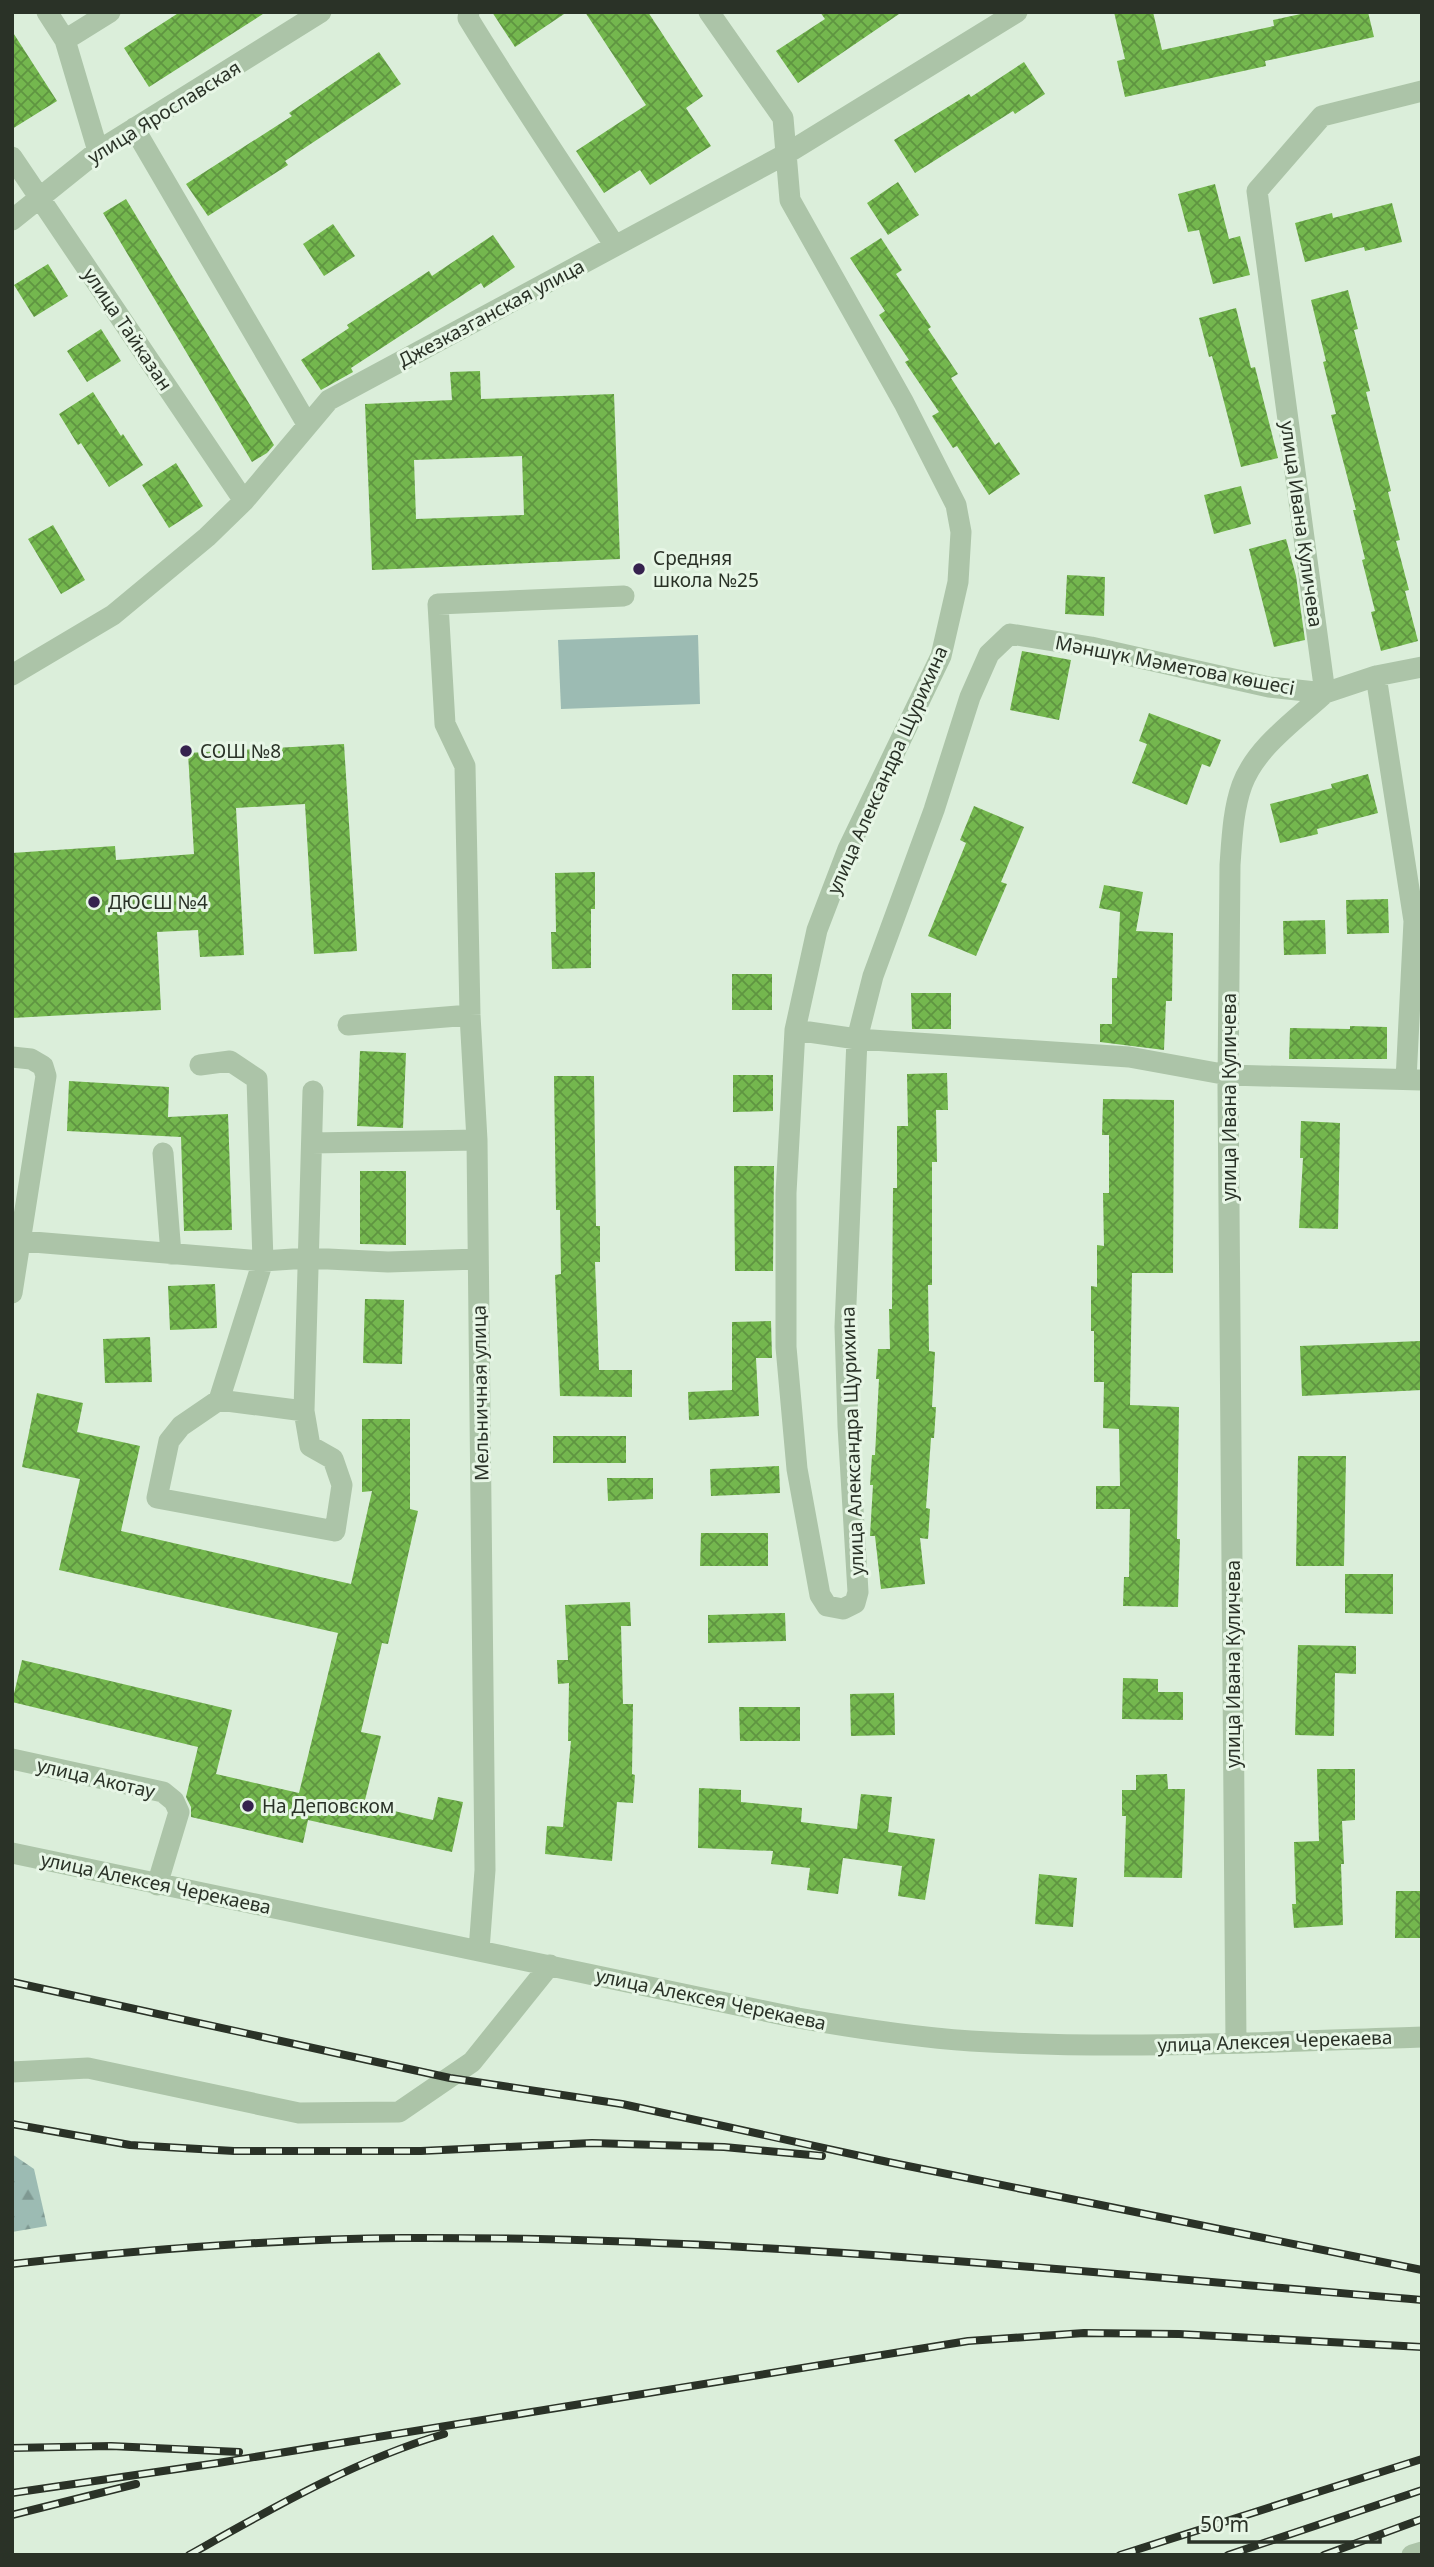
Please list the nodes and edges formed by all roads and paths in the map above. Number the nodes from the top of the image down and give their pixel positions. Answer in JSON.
{"nodes":[{"id":1,"x":47,"y":12,"type":"edge"},
{"id":2,"x":110,"y":12,"type":"edge"},
{"id":3,"x":321,"y":12,"type":"edge"},
{"id":4,"x":469,"y":12,"type":"edge"},
{"id":5,"x":709,"y":12,"type":"edge"},
{"id":6,"x":1017,"y":12,"type":"edge"},
{"id":7,"x":65,"y":40,"type":"junction"},
{"id":8,"x":1422,"y":91,"type":"edge"},
{"id":9,"x":134,"y":128,"type":"junction"},
{"id":10,"x":98,"y":151,"type":"junction"},
{"id":11,"x":786,"y":154,"type":"junction"},
{"id":12,"x":12,"y":157,"type":"edge"},
{"id":13,"x":41,"y":198,"type":"junction"},
{"id":14,"x":12,"y":220,"type":"edge"},
{"id":15,"x":614,"y":246,"type":"junction"},
{"id":16,"x":307,"y":424,"type":"junction"},
{"id":17,"x":244,"y":501,"type":"junction"},
{"id":18,"x":624,"y":596,"type":"dead end"},
{"id":19,"x":1010,"y":634,"type":"joint"},
{"id":20,"x":1422,"y":667,"type":"edge"},
{"id":21,"x":12,"y":675,"type":"edge"},
{"id":22,"x":1376,"y":676,"type":"junction"},
{"id":23,"x":1325,"y":693,"type":"junction"},
{"id":24,"x":470,"y":1015,"type":"junction"},
{"id":25,"x":348,"y":1025,"type":"dead end"},
{"id":26,"x":795,"y":1030,"type":"junction"},
{"id":27,"x":857,"y":1039,"type":"junction"},
{"id":28,"x":12,"y":1057,"type":"edge"},
{"id":29,"x":200,"y":1065,"type":"dead end"},
{"id":30,"x":1228,"y":1075,"type":"junction"},
{"id":31,"x":1414,"y":1080,"type":"edge"},
{"id":32,"x":313,"y":1091,"type":"dead end"},
{"id":33,"x":477,"y":1140,"type":"junction"},
{"id":34,"x":312,"y":1143,"type":"junction"},
{"id":35,"x":163,"y":1153,"type":"dead end"},
{"id":36,"x":21,"y":1241,"type":"junction"},
{"id":37,"x":171,"y":1254,"type":"junction"},
{"id":38,"x":309,"y":1258,"type":"junction"},
{"id":39,"x":477,"y":1259,"type":"junction"},
{"id":40,"x":262,"y":1261,"type":"junction"},
{"id":41,"x":12,"y":1293,"type":"edge"},
{"id":42,"x":219,"y":1400,"type":"junction"},
{"id":43,"x":304,"y":1411,"type":"junction"},
{"id":44,"x":12,"y":1759,"type":"edge"},
{"id":45,"x":12,"y":1853,"type":"edge"},
{"id":46,"x":157,"y":1885,"type":"junction"},
{"id":47,"x":479,"y":1950,"type":"junction"},
{"id":48,"x":550,"y":1965,"type":"junction"},
{"id":49,"x":1422,"y":2037,"type":"edge"},
{"id":50,"x":1236,"y":2043,"type":"junction"},
{"id":51,"x":12,"y":2072,"type":"edge"},
{"id":52,"x":1422,"y":2552,"type":"edge"},
{"id":53,"x":1412,"y":2555,"type":"edge"}],
"edges":[{"from":1,"to":7,"type":"street"},
{"from":2,"to":7,"type":"street"},
{"from":3,"to":9,"type":"street","name":"улица Ярославская"},
{"from":4,"to":15,"type":"street"},
{"from":5,"to":11,"type":"street","name":"улица Александра Щурихина"},
{"from":6,"to":11,"type":"street","name":"Джезказганская улица"},
{"from":7,"to":10,"type":"street"},
{"from":8,"to":23,"type":"street","name":"улица Ивана Куличева"},
{"from":9,"to":10,"type":"street","name":"улица Ярославская"},
{"from":9,"to":16,"type":"street"},
{"from":10,"to":13,"type":"street","name":"улица Ярославская"},
{"from":11,"to":15,"type":"street","name":"Джезказганская улица"},
{"from":11,"to":26,"type":"street","name":"улица Александра Щурихина"},
{"from":12,"to":13,"type":"street","name":"улица Тайказан"},
{"from":13,"to":14,"type":"street","name":"улица Ярославская"},
{"from":13,"to":17,"type":"street","name":"улица Тайказан"},
{"from":15,"to":16,"type":"street","name":"Джезказганская улица"},
{"from":16,"to":17,"type":"street","name":"Джезказганская улица"},
{"from":17,"to":21,"type":"street","name":"Джезказганская улица"},
{"from":18,"to":24,"type":"street","name":"Мельничная улица"},
{"from":19,"to":23,"type":"street","name":"Мәншүк Мәметова көшесі"},
{"from":19,"to":27,"type":"street","name":"улица Александра Щурихина"},
{"from":20,"to":22,"type":"street","name":"Мәншүк Мәметова көшесі"},
{"from":22,"to":23,"type":"street","name":"Мәншүк Мәметова көшесі"},
{"from":22,"to":31,"type":"street"},
{"from":23,"to":30,"type":"street","name":"улица Ивана Куличева"},
{"from":24,"to":25,"type":"street"},
{"from":24,"to":33,"type":"street","name":"Мельничная улица"},
{"from":26,"to":27,"type":"street"},
{"from":26,"to":27,"type":"street","name":"улица Александра Щурихина"},
{"from":27,"to":30,"type":"street"},
{"from":28,"to":36,"type":"street"},
{"from":29,"to":40,"type":"street"},
{"from":30,"to":31,"type":"street"},
{"from":30,"to":50,"type":"street","name":"улица Ивана Куличева"},
{"from":32,"to":34,"type":"street"},
{"from":33,"to":34,"type":"street"},
{"from":33,"to":39,"type":"street","name":"Мельничная улица"},
{"from":34,"to":38,"type":"street"},
{"from":35,"to":37,"type":"street"},
{"from":36,"to":37,"type":"street"},
{"from":36,"to":41,"type":"street"},
{"from":37,"to":40,"type":"street"},
{"from":38,"to":39,"type":"street"},
{"from":38,"to":40,"type":"street"},
{"from":38,"to":43,"type":"street"},
{"from":39,"to":47,"type":"street","name":"Мельничная улица"},
{"from":40,"to":42,"type":"street"},
{"from":42,"to":43,"type":"street"},
{"from":42,"to":43,"type":"street"},
{"from":44,"to":46,"type":"street","name":"улица Акотау"},
{"from":45,"to":46,"type":"street","name":"улица Алексея Черекаева"},
{"from":46,"to":47,"type":"street","name":"улица Алексея Черекаева"},
{"from":47,"to":48,"type":"street","name":"улица Алексея Черекаева"},
{"from":48,"to":50,"type":"street","name":"улица Алексея Черекаева"},
{"from":48,"to":51,"type":"street"},
{"from":49,"to":50,"type":"street","name":"улица Алексея Черекаева"},
{"from":52,"to":53,"type":"street"}]}
